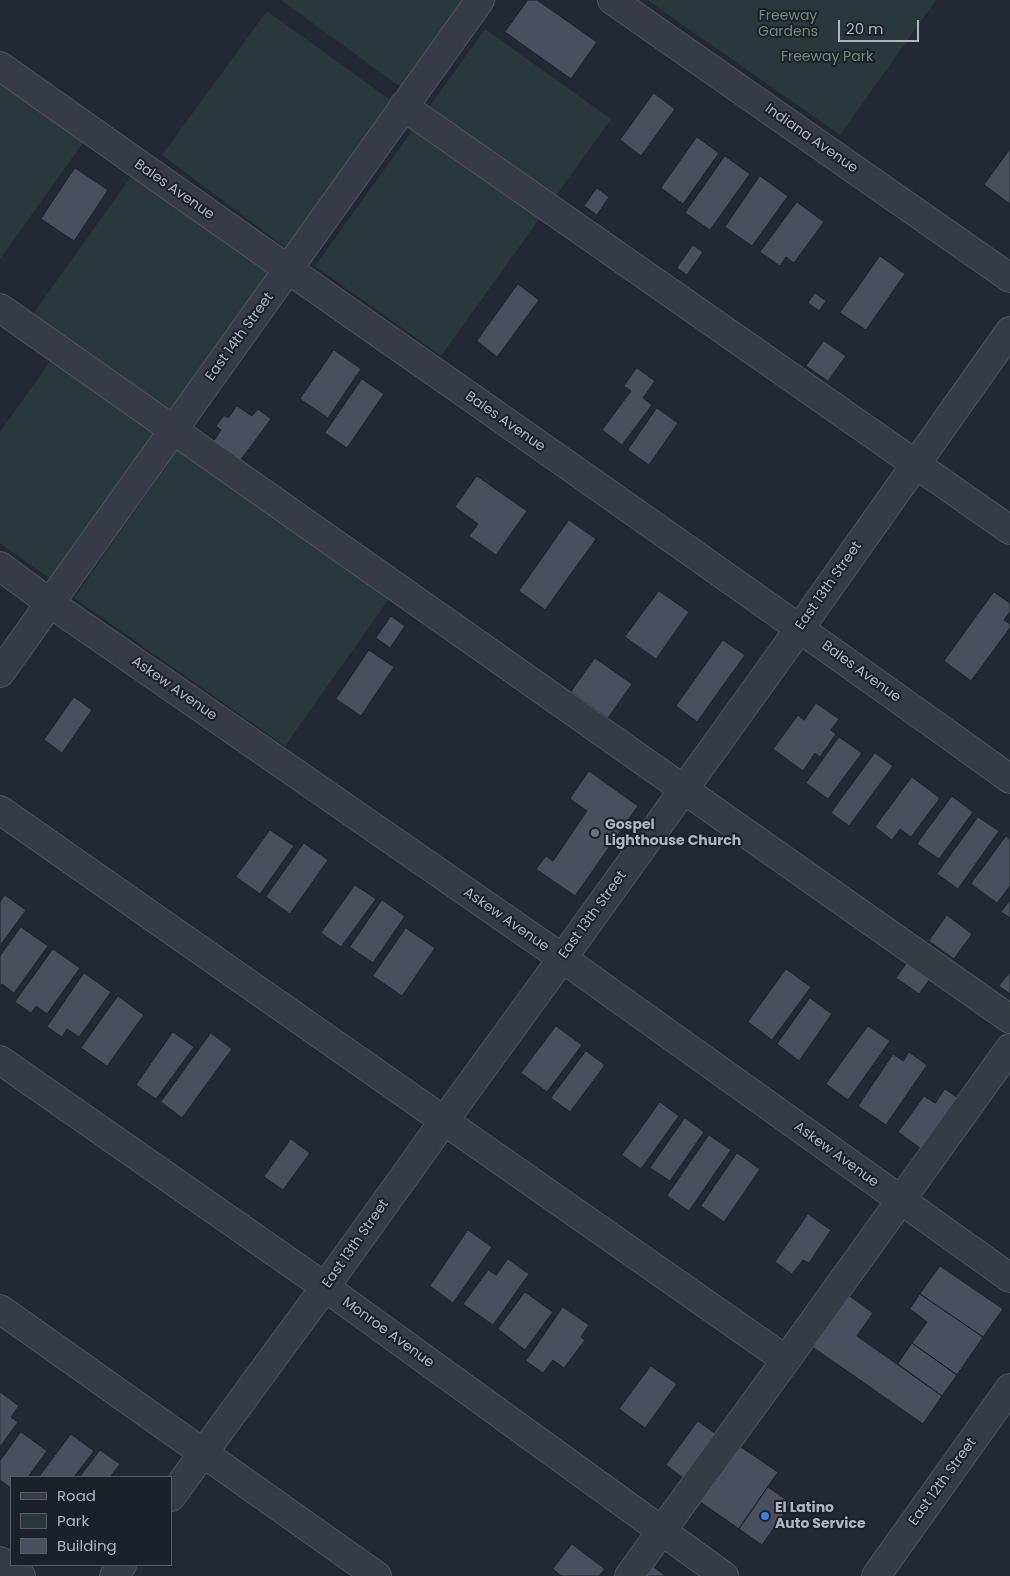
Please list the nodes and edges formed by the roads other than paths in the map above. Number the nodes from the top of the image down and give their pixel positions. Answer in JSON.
{"nodes":[{"id":1,"x":480,"y":0,"type":"edge"},
{"id":2,"x":612,"y":0,"type":"edge"},
{"id":3,"x":0,"y":66,"type":"edge"},
{"id":4,"x":403,"y":106,"type":"junction"},
{"id":5,"x":288,"y":270,"type":"junction"},
{"id":6,"x":1010,"y":278,"type":"edge"},
{"id":7,"x":0,"y":308,"type":"edge"},
{"id":8,"x":1010,"y":331,"type":"edge"},
{"id":9,"x":173,"y":430,"type":"junction"},
{"id":10,"x":915,"y":464,"type":"junction"},
{"id":11,"x":1010,"y":530,"type":"edge"},
{"id":12,"x":0,"y":566,"type":"edge"},
{"id":13,"x":50,"y":603,"type":"junction"},
{"id":14,"x":800,"y":628,"type":"junction"},
{"id":15,"x":0,"y":673,"type":"edge"},
{"id":16,"x":1010,"y":779,"type":"edge"},
{"id":17,"x":683,"y":789,"type":"junction"},
{"id":18,"x":0,"y":810,"type":"edge"},
{"id":19,"x":562,"y":958,"type":"junction"},
{"id":20,"x":1010,"y":1019,"type":"edge"},
{"id":21,"x":1010,"y":1048,"type":"edge"},
{"id":22,"x":0,"y":1060,"type":"edge"},
{"id":23,"x":444,"y":1120,"type":"junction"},
{"id":24,"x":901,"y":1201,"type":"junction"},
{"id":25,"x":1010,"y":1278,"type":"edge"},
{"id":26,"x":326,"y":1287,"type":"junction"},
{"id":27,"x":0,"y":1308,"type":"edge"},
{"id":28,"x":786,"y":1360,"type":"junction"},
{"id":29,"x":1010,"y":1388,"type":"edge"},
{"id":30,"x":203,"y":1453,"type":"junction"},
{"id":31,"x":172,"y":1496,"type":"edge"},
{"id":32,"x":660,"y":1530,"type":"junction"},
{"id":33,"x":0,"y":1561,"type":"edge"},
{"id":34,"x":21,"y":1576,"type":"edge"},
{"id":35,"x":377,"y":1576,"type":"edge"},
{"id":36,"x":628,"y":1576,"type":"edge"},
{"id":37,"x":724,"y":1576,"type":"edge"},
{"id":38,"x":876,"y":1576,"type":"edge"}],
"edges":[{"from":1,"to":4,"type":"street","name":"East 14th Street"},
{"from":2,"to":6,"type":"street","name":"Indiana Avenue"},
{"from":3,"to":5,"type":"street","name":"Bales Avenue"},
{"from":4,"to":5,"type":"street","name":"East 14th Street"},
{"from":4,"to":10,"type":"street"},
{"from":5,"to":9,"type":"street","name":"East 14th Street"},
{"from":5,"to":14,"type":"street","name":"Bales Avenue"},
{"from":7,"to":9,"type":"street"},
{"from":8,"to":10,"type":"street","name":"East 13th Street"},
{"from":9,"to":13,"type":"street","name":"East 14th Street"},
{"from":9,"to":17,"type":"street"},
{"from":10,"to":11,"type":"street"},
{"from":10,"to":14,"type":"street","name":"East 13th Street"},
{"from":12,"to":13,"type":"street","name":"Askew Avenue"},
{"from":13,"to":15,"type":"street","name":"East 14th Street"},
{"from":13,"to":19,"type":"street","name":"Askew Avenue"},
{"from":14,"to":16,"type":"street","name":"Bales Avenue"},
{"from":14,"to":17,"type":"street","name":"East 13th Street"},
{"from":17,"to":19,"type":"street","name":"East 13th Street"},
{"from":17,"to":20,"type":"street"},
{"from":18,"to":23,"type":"street"},
{"from":19,"to":23,"type":"street","name":"East 13th Street"},
{"from":19,"to":24,"type":"street","name":"Askew Avenue"},
{"from":21,"to":24,"type":"street"},
{"from":22,"to":26,"type":"street","name":"Monroe Avenue"},
{"from":23,"to":26,"type":"street","name":"East 13th Street"},
{"from":23,"to":28,"type":"street"},
{"from":24,"to":25,"type":"street","name":"Askew Avenue"},
{"from":24,"to":28,"type":"street"},
{"from":26,"to":30,"type":"street","name":"East 13th Street"},
{"from":26,"to":32,"type":"street","name":"Monroe Avenue"},
{"from":27,"to":30,"type":"street"},
{"from":28,"to":32,"type":"street"},
{"from":29,"to":38,"type":"street","name":"East 12th Street"},
{"from":30,"to":31,"type":"street","name":"East 13th Street"},
{"from":30,"to":35,"type":"street"},
{"from":32,"to":36,"type":"street"},
{"from":32,"to":37,"type":"street","name":"Monroe Avenue"},
{"from":33,"to":34,"type":"street"}]}
